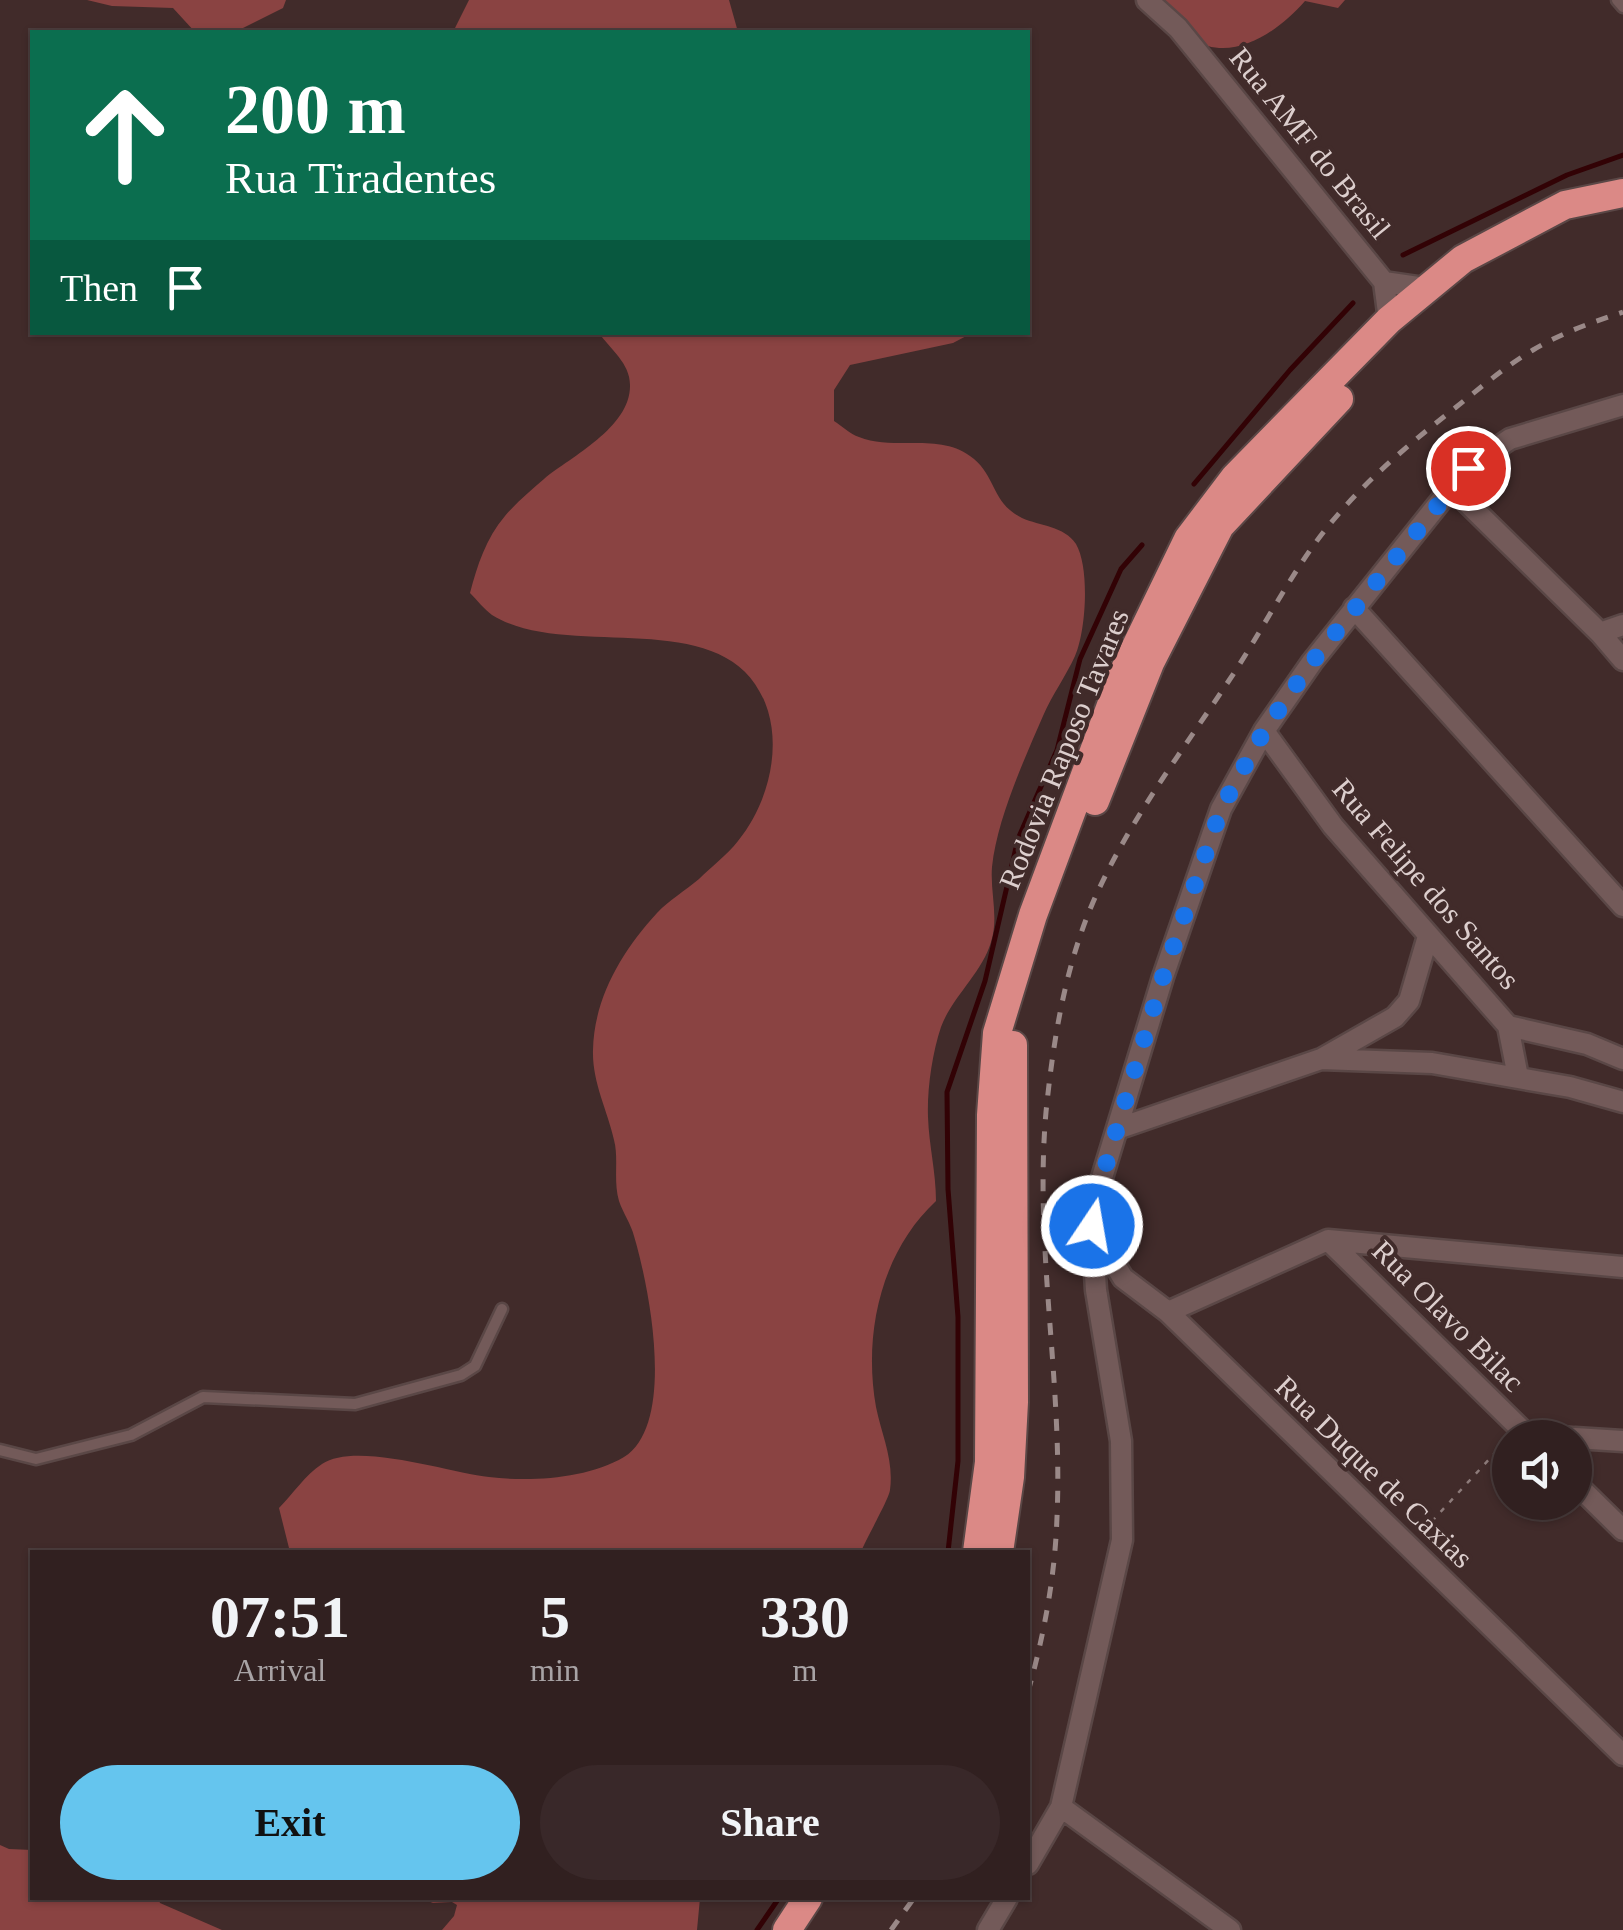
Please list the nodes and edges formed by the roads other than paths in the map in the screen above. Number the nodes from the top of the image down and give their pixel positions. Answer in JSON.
{"nodes":[{"id":1,"x":1147,"y":0,"type":"edge"},
{"id":2,"x":1617,"y":0,"type":"edge"},
{"id":3,"x":1623,"y":7,"type":"edge"},
{"id":4,"x":1623,"y":193,"type":"edge"},
{"id":5,"x":1623,"y":212,"type":"edge"},
{"id":6,"x":1384,"y":282,"type":"junction"},
{"id":7,"x":1425,"y":288,"type":"junction"},
{"id":8,"x":1389,"y":320,"type":"junction"},
{"id":9,"x":1623,"y":405,"type":"edge"},
{"id":10,"x":1452,"y":487,"type":"junction"},
{"id":11,"x":1354,"y":608,"type":"junction"},
{"id":12,"x":1623,"y":624,"type":"edge"},
{"id":13,"x":1600,"y":633,"type":"junction"},
{"id":14,"x":1623,"y":660,"type":"edge"},
{"id":15,"x":1264,"y":731,"type":"junction"},
{"id":16,"x":1623,"y":906,"type":"edge"},
{"id":17,"x":1428,"y":936,"type":"junction"},
{"id":18,"x":1508,"y":1026,"type":"junction"},
{"id":19,"x":1321,"y":1059,"type":"junction"},
{"id":20,"x":1623,"y":1059,"type":"edge"},
{"id":21,"x":1518,"y":1078,"type":"junction"},
{"id":22,"x":1623,"y":1102,"type":"edge"},
{"id":23,"x":1117,"y":1129,"type":"junction"},
{"id":24,"x":1092,"y":1226,"type":"junction"},
{"id":25,"x":1328,"y":1240,"type":"junction"},
{"id":26,"x":1623,"y":1267,"type":"edge"},
{"id":27,"x":502,"y":1309,"type":"dead end"},
{"id":28,"x":1168,"y":1312,"type":"junction"},
{"id":29,"x":1512,"y":1420,"type":"edge"},
{"id":30,"x":1592,"y":1439,"type":"edge"},
{"id":31,"x":1623,"y":1441,"type":"edge"},
{"id":32,"x":0,"y":1450,"type":"edge"},
{"id":33,"x":1592,"y":1500,"type":"edge"},
{"id":34,"x":1623,"y":1530,"type":"edge"},
{"id":35,"x":977,"y":1550,"type":"edge"},
{"id":36,"x":999,"y":1550,"type":"edge"},
{"id":37,"x":1623,"y":1756,"type":"edge"},
{"id":38,"x":1061,"y":1807,"type":"junction"},
{"id":39,"x":1030,"y":1861,"type":"edge"},
{"id":40,"x":807,"y":1900,"type":"edge"},
{"id":41,"x":827,"y":1900,"type":"edge"},
{"id":42,"x":1007,"y":1900,"type":"edge"},
{"id":43,"x":788,"y":1930,"type":"edge"},
{"id":44,"x":808,"y":1930,"type":"edge"},
{"id":45,"x":988,"y":1930,"type":"edge"},
{"id":46,"x":1230,"y":1930,"type":"edge"}],
"edges":[{"from":1,"to":6,"type":"street","name":"Rua AMF do Brasil"},
{"from":2,"to":3,"type":"lane"},
{"from":4,"to":7,"type":"highway","name":"Rodovia Raposo Tavares"},
{"from":5,"to":36,"type":"highway","name":"Rodovia Raposo Tavares"},
{"from":6,"to":7,"type":"street","name":"Rua AMF do Brasil"},
{"from":6,"to":8,"type":"street","name":"Rua AMF do Brasil"},
{"from":7,"to":8,"type":"highway","name":"Rodovia Raposo Tavares"},
{"from":8,"to":35,"type":"highway","name":"Rodovia Raposo Tavares"},
{"from":9,"to":10,"type":"street"},
{"from":10,"to":11,"type":"street"},
{"from":10,"to":13,"type":"street"},
{"from":11,"to":15,"type":"street"},
{"from":11,"to":16,"type":"street"},
{"from":12,"to":13,"type":"street"},
{"from":13,"to":14,"type":"street"},
{"from":15,"to":17,"type":"street","name":"Rua Felipe dos Santos"},
{"from":15,"to":23,"type":"street"},
{"from":17,"to":18,"type":"street","name":"Rua Felipe dos Santos"},
{"from":17,"to":19,"type":"street"},
{"from":18,"to":20,"type":"street","name":"Rua Felipe dos Santos"},
{"from":18,"to":21,"type":"street"},
{"from":19,"to":21,"type":"street"},
{"from":19,"to":23,"type":"street"},
{"from":21,"to":22,"type":"street"},
{"from":23,"to":24,"type":"street"},
{"from":24,"to":28,"type":"street","name":"Rua Duque de Caxias"},
{"from":24,"to":38,"type":"street"},
{"from":25,"to":26,"type":"street"},
{"from":25,"to":28,"type":"street"},
{"from":25,"to":29,"type":"street","name":"Rua Olavo Bilac"},
{"from":27,"to":32,"type":"lane"},
{"from":28,"to":37,"type":"street","name":"Rua Duque de Caxias"},
{"from":30,"to":31,"type":"street"},
{"from":33,"to":34,"type":"street"},
{"from":38,"to":39,"type":"street"},
{"from":38,"to":46,"type":"street"},
{"from":40,"to":43,"type":"highway"},
{"from":41,"to":44,"type":"highway"},
{"from":42,"to":45,"type":"street"}]}
